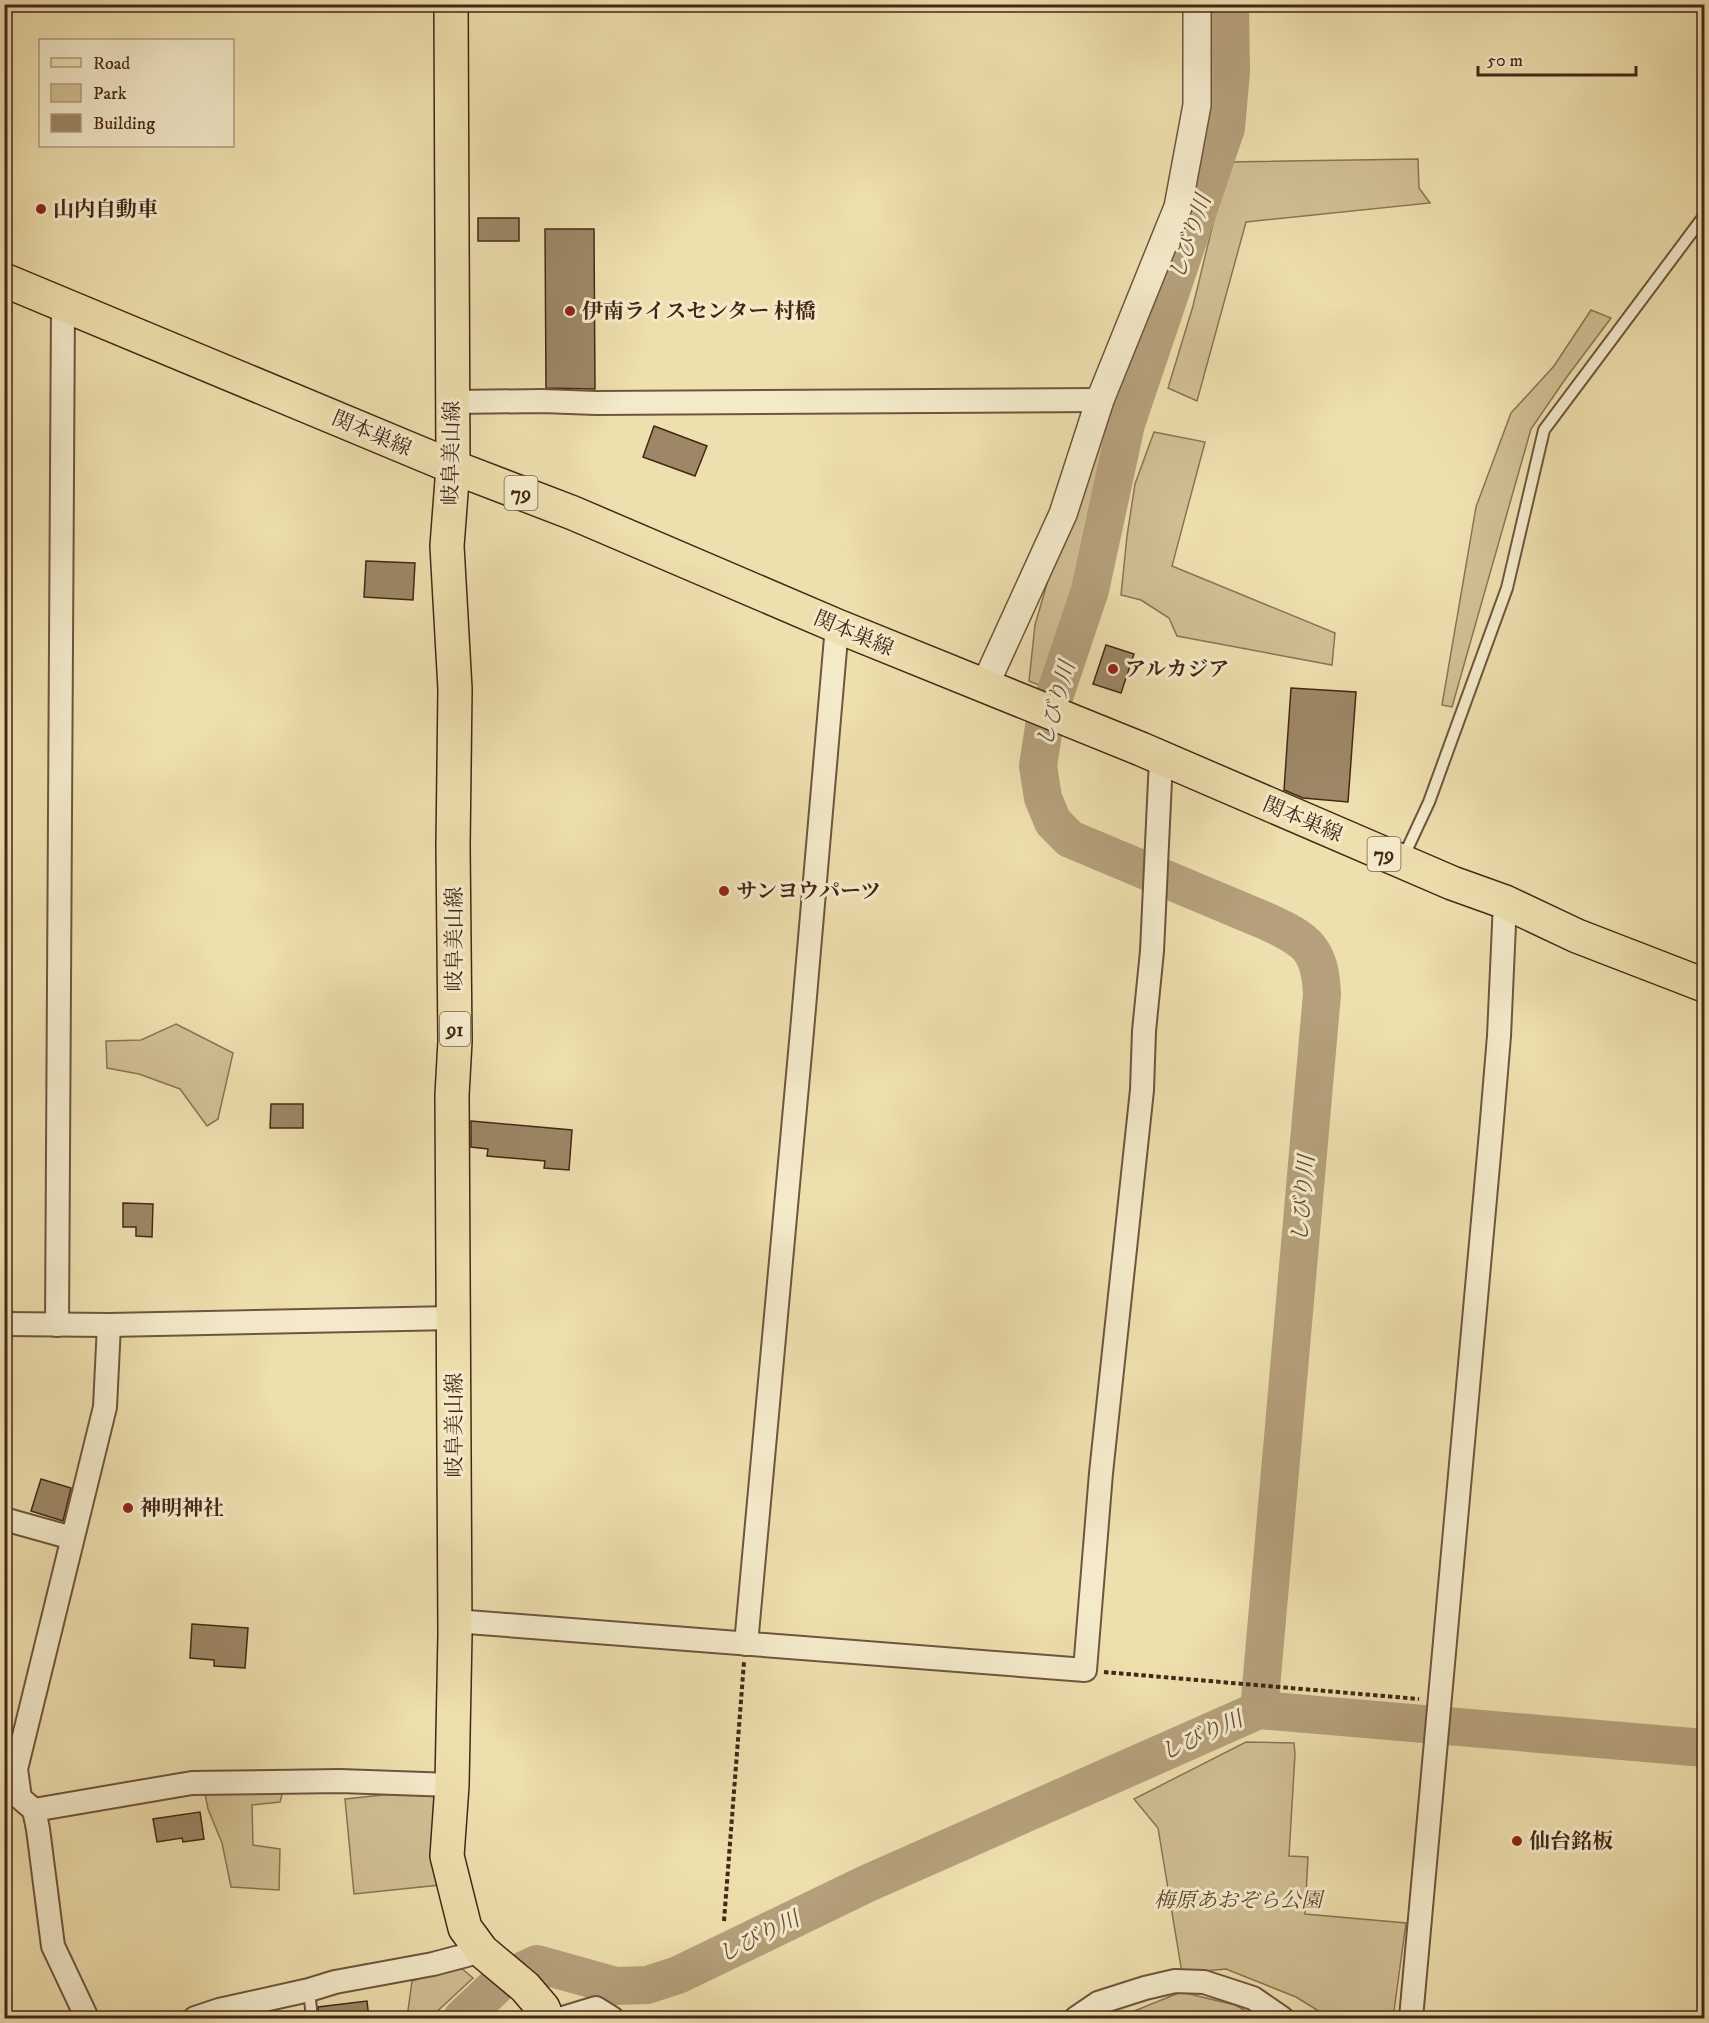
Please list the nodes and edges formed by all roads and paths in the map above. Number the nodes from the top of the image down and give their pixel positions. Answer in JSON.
{"nodes":[{"id":1,"x":451,"y":4,"type":"edge"},
{"id":2,"x":1197,"y":4,"type":"edge"},
{"id":3,"x":1704,"y":216,"type":"edge"},
{"id":4,"x":4,"y":280,"type":"edge"},
{"id":5,"x":63,"y":304,"type":"junction"},
{"id":6,"x":1100,"y":400,"type":"junction"},
{"id":7,"x":453,"y":402,"type":"junction"},
{"id":8,"x":453,"y":467,"type":"junction"},
{"id":9,"x":837,"y":626,"type":"junction"},
{"id":10,"x":984,"y":687,"type":"junction"},
{"id":11,"x":1161,"y":759,"type":"junction"},
{"id":12,"x":1402,"y":861,"type":"junction"},
{"id":13,"x":1505,"y":902,"type":"junction"},
{"id":14,"x":1704,"y":984,"type":"edge"},
{"id":15,"x":454,"y":1318,"type":"junction"},
{"id":16,"x":4,"y":1324,"type":"edge"},
{"id":17,"x":57,"y":1325,"type":"junction"},
{"id":18,"x":109,"y":1325,"type":"junction"},
{"id":19,"x":4,"y":1519,"type":"edge"},
{"id":20,"x":72,"y":1538,"type":"junction"},
{"id":21,"x":455,"y":1621,"type":"junction"},
{"id":22,"x":746,"y":1644,"type":"junction"},
{"id":23,"x":1085,"y":1670,"type":"junction"},
{"id":24,"x":1440,"y":1706,"type":"junction"},
{"id":25,"x":452,"y":1785,"type":"junction"},
{"id":26,"x":34,"y":1810,"type":"junction"},
{"id":27,"x":724,"y":1921,"type":"dead end"},
{"id":28,"x":482,"y":1950,"type":"junction"},
{"id":29,"x":309,"y":1990,"type":"junction"},
{"id":30,"x":87,"y":2019,"type":"edge"},
{"id":31,"x":195,"y":2019,"type":"edge"},
{"id":32,"x":312,"y":2019,"type":"edge"},
{"id":33,"x":547,"y":2019,"type":"edge"},
{"id":34,"x":563,"y":2019,"type":"edge"},
{"id":35,"x":612,"y":2019,"type":"edge"},
{"id":36,"x":1076,"y":2019,"type":"edge"},
{"id":37,"x":1282,"y":2019,"type":"edge"},
{"id":38,"x":1411,"y":2019,"type":"edge"}],
"edges":[{"from":1,"to":7,"type":"main road","name":"岐阜美山線","number":"91"},
{"from":2,"to":6,"type":"street"},
{"from":3,"to":12,"type":"lane"},
{"from":4,"to":5,"type":"main road","name":"関本巣線","number":"79"},
{"from":5,"to":8,"type":"main road","name":"関本巣線","number":"79"},
{"from":5,"to":17,"type":"street"},
{"from":6,"to":7,"type":"street"},
{"from":6,"to":10,"type":"street"},
{"from":7,"to":8,"type":"main road","name":"岐阜美山線","number":"91"},
{"from":8,"to":9,"type":"main road","name":"関本巣線","number":"79"},
{"from":8,"to":15,"type":"main road","name":"岐阜美山線","number":"91"},
{"from":9,"to":10,"type":"main road","name":"関本巣線","number":"79"},
{"from":9,"to":22,"type":"street"},
{"from":10,"to":11,"type":"main road","name":"関本巣線","number":"79"},
{"from":11,"to":12,"type":"main road","name":"関本巣線","number":"79"},
{"from":11,"to":23,"type":"street"},
{"from":12,"to":13,"type":"main road","name":"関本巣線","number":"79"},
{"from":13,"to":14,"type":"main road","name":"関本巣線","number":"79"},
{"from":13,"to":24,"type":"street"},
{"from":15,"to":18,"type":"street"},
{"from":15,"to":21,"type":"main road","name":"岐阜美山線","number":"91"},
{"from":16,"to":17,"type":"street"},
{"from":17,"to":18,"type":"street"},
{"from":18,"to":20,"type":"street"},
{"from":19,"to":20,"type":"street"},
{"from":20,"to":26,"type":"street"},
{"from":21,"to":22,"type":"street"},
{"from":21,"to":25,"type":"main road","name":"岐阜美山線","number":"91"},
{"from":22,"to":23,"type":"street"},
{"from":22,"to":27,"type":"path"},
{"from":23,"to":24,"type":"path"},
{"from":24,"to":38,"type":"street"},
{"from":25,"to":26,"type":"street"},
{"from":25,"to":28,"type":"main road","name":"岐阜美山線","number":"91"},
{"from":26,"to":30,"type":"street"},
{"from":28,"to":29,"type":"street"},
{"from":28,"to":33,"type":"main road","name":"岐阜美山線","number":"91"},
{"from":29,"to":31,"type":"street"},
{"from":29,"to":32,"type":"lane"},
{"from":34,"to":35,"type":"street"},
{"from":36,"to":37,"type":"street"}]}
